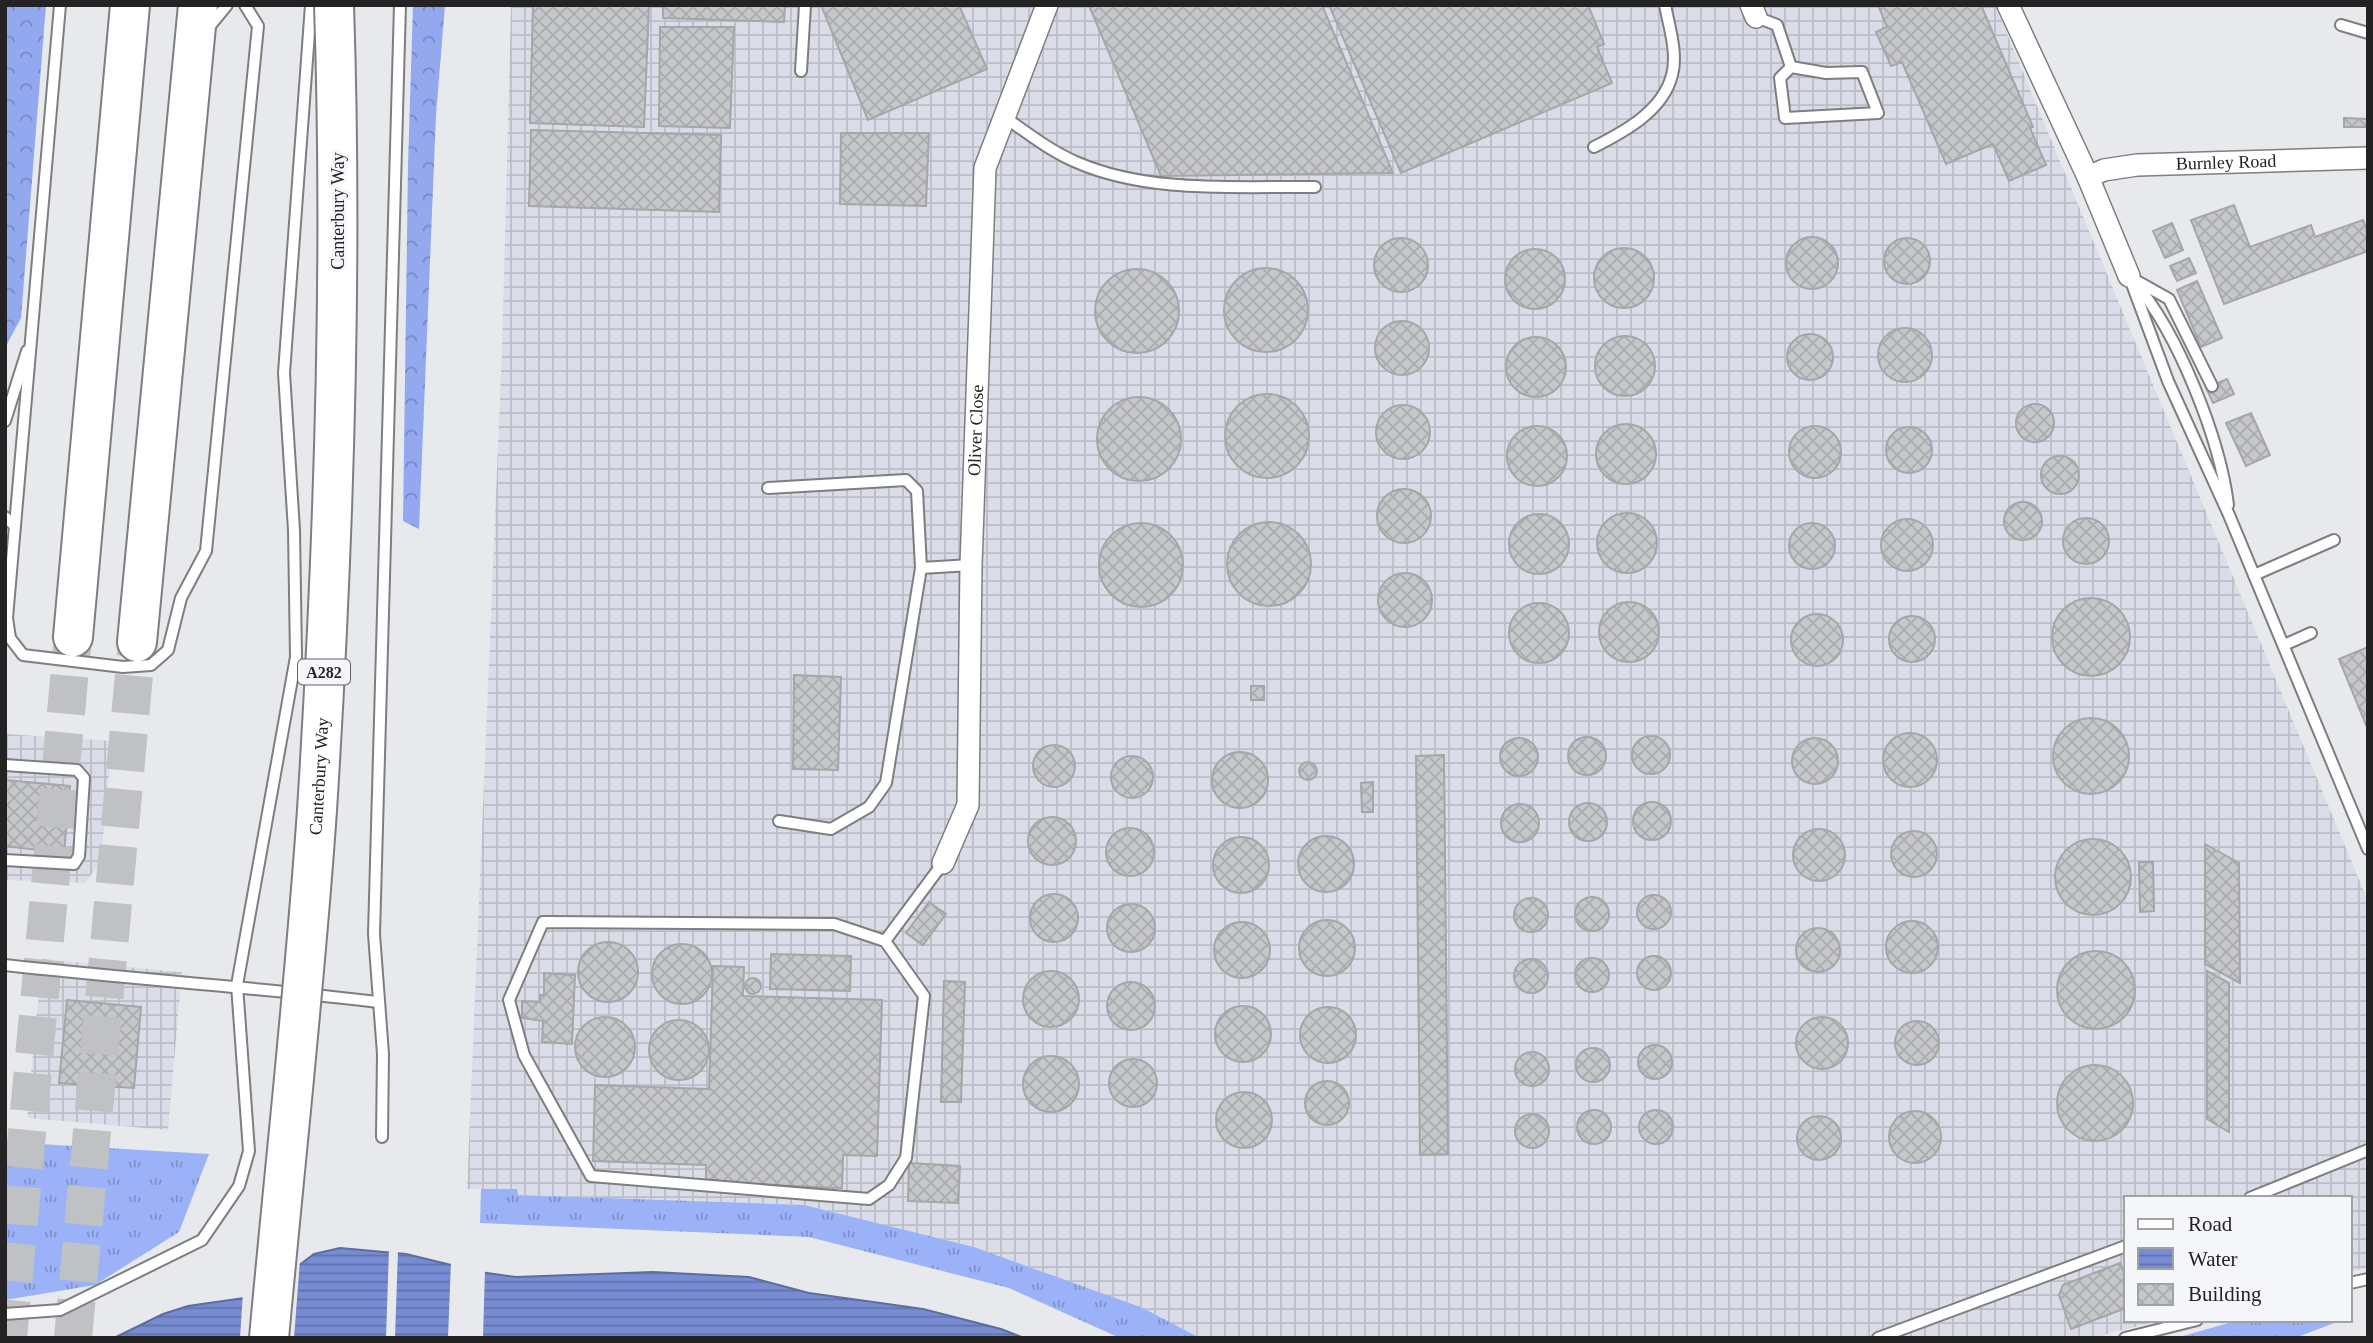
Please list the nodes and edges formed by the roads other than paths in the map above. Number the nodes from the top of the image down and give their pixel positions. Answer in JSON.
{"nodes":[{"id":1,"x":60,"y":5,"type":"edge"},
{"id":2,"x":130,"y":5,"type":"edge"},
{"id":3,"x":228,"y":5,"type":"edge"},
{"id":4,"x":245,"y":5,"type":"edge"},
{"id":5,"x":311,"y":5,"type":"edge"},
{"id":6,"x":334,"y":5,"type":"edge"},
{"id":7,"x":400,"y":5,"type":"edge"},
{"id":8,"x":805,"y":5,"type":"edge"},
{"id":9,"x":1048,"y":5,"type":"edge"},
{"id":10,"x":1665,"y":5,"type":"edge"},
{"id":11,"x":2008,"y":5,"type":"edge"},
{"id":12,"x":1753,"y":11,"type":"edge"},
{"id":13,"x":197,"y":23,"type":"edge"},
{"id":14,"x":2341,"y":25,"type":"dead end"},
{"id":15,"x":2368,"y":33,"type":"edge"},
{"id":16,"x":1791,"y":67,"type":"junction"},
{"id":17,"x":801,"y":71,"type":"dead end"},
{"id":18,"x":1003,"y":116,"type":"junction"},
{"id":19,"x":1594,"y":147,"type":"dead end"},
{"id":20,"x":2368,"y":159,"type":"edge"},
{"id":21,"x":2088,"y":177,"type":"junction"},
{"id":22,"x":1315,"y":187,"type":"dead end"},
{"id":23,"x":2129,"y":276,"type":"junction"},
{"id":24,"x":33,"y":328,"type":"junction"},
{"id":25,"x":2212,"y":386,"type":"dead end"},
{"id":26,"x":5,"y":421,"type":"edge"},
{"id":27,"x":768,"y":488,"type":"dead end"},
{"id":28,"x":2229,"y":514,"type":"junction"},
{"id":29,"x":5,"y":517,"type":"edge"},
{"id":30,"x":15,"y":526,"type":"junction"},
{"id":31,"x":2334,"y":540,"type":"dead end"},
{"id":32,"x":971,"y":565,"type":"junction"},
{"id":33,"x":921,"y":568,"type":"junction"},
{"id":34,"x":2254,"y":575,"type":"junction"},
{"id":35,"x":2311,"y":633,"type":"dead end"},
{"id":36,"x":73,"y":637,"type":"tunnel mouth"},
{"id":37,"x":137,"y":642,"type":"tunnel mouth"},
{"id":38,"x":2284,"y":645,"type":"junction"},
{"id":39,"x":5,"y":765,"type":"edge"},
{"id":40,"x":779,"y":821,"type":"dead end"},
{"id":41,"x":2368,"y":849,"type":"edge"},
{"id":42,"x":5,"y":860,"type":"edge"},
{"id":43,"x":943,"y":863,"type":"joint"},
{"id":44,"x":885,"y":941,"type":"junction"},
{"id":45,"x":5,"y":965,"type":"edge"},
{"id":46,"x":237,"y":985,"type":"junction"},
{"id":47,"x":378,"y":1002,"type":"junction"},
{"id":48,"x":382,"y":1138,"type":"dead end"},
{"id":49,"x":2368,"y":1150,"type":"edge"},
{"id":50,"x":2255,"y":1196,"type":"edge"},
{"id":51,"x":2124,"y":1247,"type":"edge"},
{"id":52,"x":5,"y":1314,"type":"edge"},
{"id":53,"x":2189,"y":1322,"type":"edge"},
{"id":54,"x":268,"y":1338,"type":"edge"},
{"id":55,"x":1878,"y":1338,"type":"edge"},
{"id":56,"x":2125,"y":1338,"type":"edge"}],
"edges":[{"from":1,"to":24,"type":"lane"},
{"from":2,"to":36,"type":"highway"},
{"from":3,"to":13,"type":"lane"},
{"from":4,"to":30,"type":"lane"},
{"from":5,"to":46,"type":"lane"},
{"from":6,"to":54,"type":"highway","name":"Canterbury Way","number":"A282","bridge":true},
{"from":7,"to":47,"type":"lane"},
{"from":8,"to":17,"type":"lane"},
{"from":9,"to":18,"type":"street","name":"Oliver Close"},
{"from":10,"to":19,"type":"lane"},
{"from":11,"to":21,"type":"street"},
{"from":12,"to":16,"type":"lane"},
{"from":13,"to":37,"type":"highway"},
{"from":14,"to":15,"type":"lane"},
{"from":16,"to":16,"type":"lane"},
{"from":18,"to":22,"type":"lane"},
{"from":18,"to":32,"type":"street","name":"Oliver Close"},
{"from":20,"to":21,"type":"street","name":"Burnley Road"},
{"from":21,"to":23,"type":"street"},
{"from":23,"to":25,"type":"lane"},
{"from":23,"to":28,"type":"lane"},
{"from":23,"to":28,"type":"lane"},
{"from":24,"to":26,"type":"lane"},
{"from":24,"to":30,"type":"lane"},
{"from":27,"to":33,"type":"lane"},
{"from":28,"to":34,"type":"lane"},
{"from":29,"to":30,"type":"lane"},
{"from":31,"to":34,"type":"lane"},
{"from":32,"to":33,"type":"lane"},
{"from":32,"to":43,"type":"street","name":"Oliver Close"},
{"from":33,"to":40,"type":"lane"},
{"from":34,"to":38,"type":"lane"},
{"from":35,"to":38,"type":"lane"},
{"from":38,"to":41,"type":"lane"},
{"from":39,"to":42,"type":"lane"},
{"from":43,"to":44,"type":"lane"},
{"from":44,"to":44,"type":"lane"},
{"from":45,"to":46,"type":"lane"},
{"from":46,"to":47,"type":"lane"},
{"from":46,"to":52,"type":"lane"},
{"from":47,"to":48,"type":"lane"},
{"from":49,"to":50,"type":"lane"},
{"from":51,"to":55,"type":"lane"},
{"from":53,"to":56,"type":"lane"}]}
